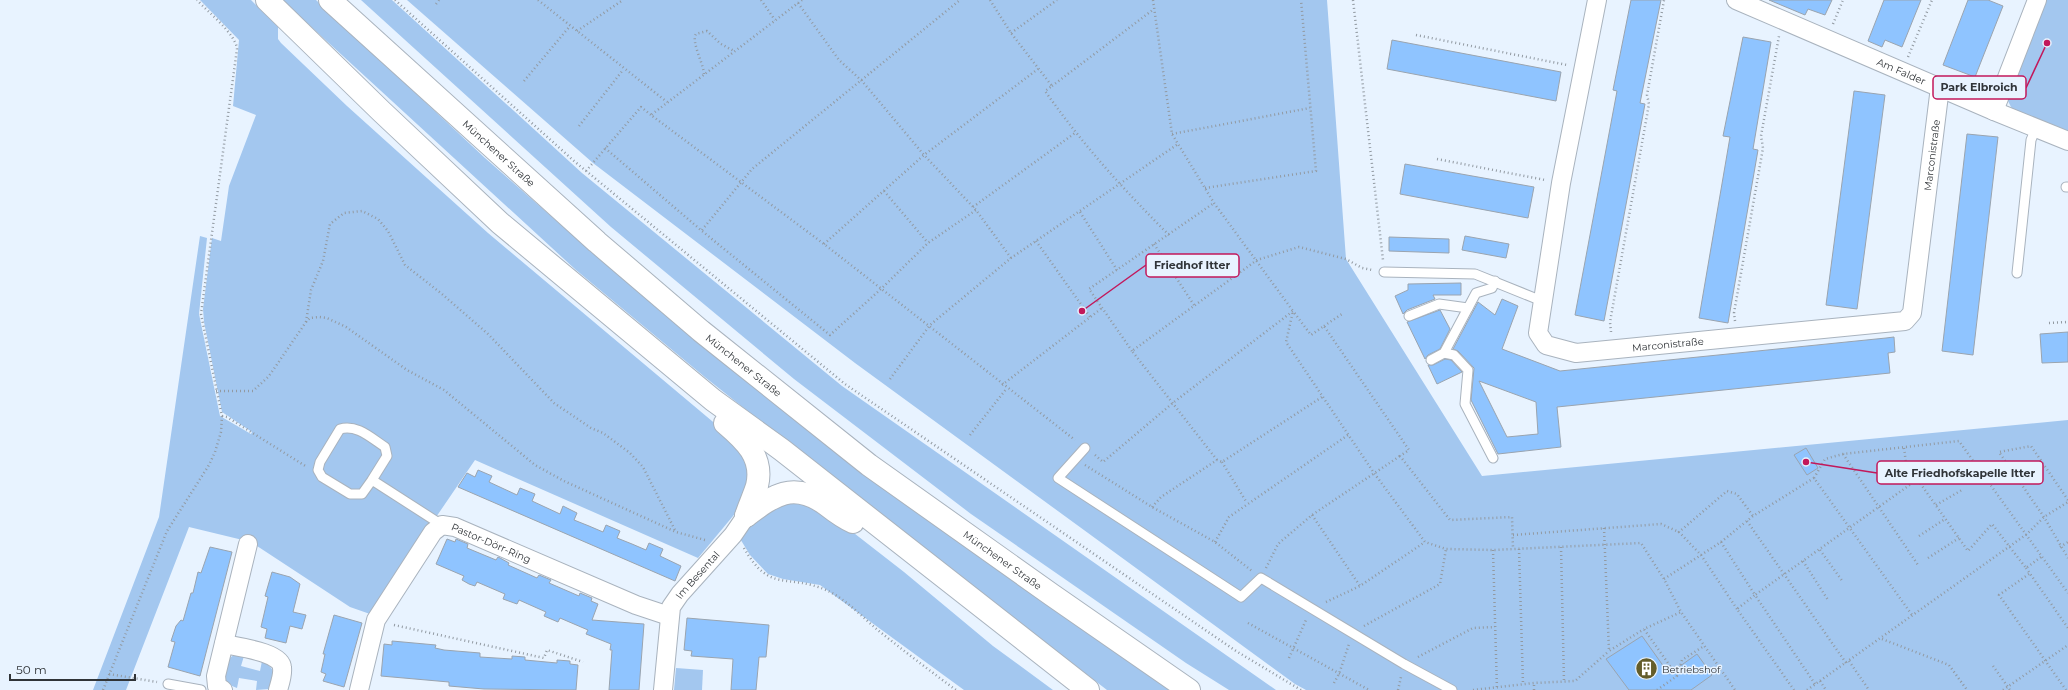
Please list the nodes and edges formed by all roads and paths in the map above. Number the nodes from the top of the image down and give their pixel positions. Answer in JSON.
{"nodes":[{"id":1,"x":197,"y":0,"type":"edge"},
{"id":2,"x":267,"y":0,"type":"edge"},
{"id":3,"x":330,"y":0,"type":"edge"},
{"id":4,"x":395,"y":0,"type":"edge"},
{"id":5,"x":439,"y":0,"type":"edge"},
{"id":6,"x":538,"y":0,"type":"edge"},
{"id":7,"x":623,"y":0,"type":"edge"},
{"id":8,"x":761,"y":0,"type":"edge"},
{"id":9,"x":802,"y":0,"type":"edge"},
{"id":10,"x":960,"y":0,"type":"edge"},
{"id":11,"x":990,"y":0,"type":"edge"},
{"id":12,"x":1057,"y":0,"type":"edge"},
{"id":13,"x":1153,"y":0,"type":"edge"},
{"id":14,"x":1301,"y":0,"type":"edge"},
{"id":15,"x":1353,"y":0,"type":"edge"},
{"id":16,"x":1597,"y":0,"type":"edge"},
{"id":17,"x":1664,"y":0,"type":"edge"},
{"id":18,"x":1736,"y":0,"type":"edge"},
{"id":19,"x":1843,"y":0,"type":"edge"},
{"id":20,"x":1932,"y":0,"type":"edge"},
{"id":21,"x":2036,"y":0,"type":"edge"},
{"id":22,"x":798,"y":3,"type":"junction"},
{"id":23,"x":436,"y":4,"type":"dead end"},
{"id":24,"x":1154,"y":8,"type":"junction"},
{"id":25,"x":775,"y":20,"type":"junction"},
{"id":26,"x":1785,"y":21,"type":"junction"},
{"id":27,"x":570,"y":26,"type":"junction"},
{"id":28,"x":577,"y":31,"type":"junction"},
{"id":29,"x":1011,"y":33,"type":"junction"},
{"id":30,"x":1416,"y":36,"type":"dead end"},
{"id":31,"x":1827,"y":39,"type":"junction"},
{"id":32,"x":734,"y":51,"type":"junction"},
{"id":33,"x":1583,"y":68,"type":"junction"},
{"id":34,"x":623,"y":69,"type":"junction"},
{"id":35,"x":1038,"y":69,"type":"junction"},
{"id":36,"x":1903,"y":71,"type":"junction"},
{"id":37,"x":704,"y":75,"type":"junction"},
{"id":38,"x":862,"y":80,"type":"junction"},
{"id":39,"x":524,"y":81,"type":"dead end"},
{"id":40,"x":1052,"y":86,"type":"junction"},
{"id":41,"x":1940,"y":87,"type":"junction"},
{"id":42,"x":667,"y":102,"type":"junction"},
{"id":43,"x":1310,"y":108,"type":"junction"},
{"id":44,"x":1994,"y":111,"type":"junction"},
{"id":45,"x":650,"y":115,"type":"junction"},
{"id":46,"x":579,"y":126,"type":"dead end"},
{"id":47,"x":2036,"y":128,"type":"junction"},
{"id":48,"x":1075,"y":133,"type":"junction"},
{"id":49,"x":1172,"y":134,"type":"junction"},
{"id":50,"x":2068,"y":141,"type":"edge"},
{"id":51,"x":1178,"y":144,"type":"junction"},
{"id":52,"x":605,"y":148,"type":"junction"},
{"id":53,"x":924,"y":155,"type":"junction"},
{"id":54,"x":1436,"y":159,"type":"dead end"},
{"id":55,"x":586,"y":171,"type":"junction"},
{"id":56,"x":1562,"y":183,"type":"junction"},
{"id":57,"x":742,"y":184,"type":"junction"},
{"id":58,"x":1119,"y":186,"type":"junction"},
{"id":59,"x":1205,"y":188,"type":"junction"},
{"id":60,"x":884,"y":191,"type":"junction"},
{"id":61,"x":1214,"y":202,"type":"junction"},
{"id":62,"x":973,"y":207,"type":"junction"},
{"id":63,"x":976,"y":210,"type":"junction"},
{"id":64,"x":1080,"y":212,"type":"junction"},
{"id":65,"x":702,"y":231,"type":"junction"},
{"id":66,"x":1168,"y":235,"type":"junction"},
{"id":67,"x":1036,"y":241,"type":"junction"},
{"id":68,"x":928,"y":242,"type":"junction"},
{"id":69,"x":824,"y":244,"type":"junction"},
{"id":70,"x":1154,"y":244,"type":"junction"},
{"id":71,"x":1011,"y":258,"type":"junction"},
{"id":72,"x":1257,"y":260,"type":"junction"},
{"id":73,"x":1117,"y":270,"type":"junction"},
{"id":74,"x":1384,"y":272,"type":"junction"},
{"id":75,"x":2017,"y":273,"type":"dead end"},
{"id":76,"x":1495,"y":281,"type":"junction"},
{"id":77,"x":881,"y":289,"type":"junction"},
{"id":78,"x":1542,"y":301,"type":"junction"},
{"id":79,"x":1194,"y":305,"type":"junction"},
{"id":80,"x":1102,"y":308,"type":"junction"},
{"id":81,"x":1468,"y":308,"type":"junction"},
{"id":82,"x":1294,"y":311,"type":"junction"},
{"id":83,"x":1342,"y":314,"type":"dead end"},
{"id":84,"x":1409,"y":316,"type":"dead end"},
{"id":85,"x":1090,"y":317,"type":"junction"},
{"id":86,"x":306,"y":322,"type":"junction"},
{"id":87,"x":2068,"y":322,"type":"edge"},
{"id":88,"x":2049,"y":323,"type":"dead end"},
{"id":89,"x":930,"y":325,"type":"junction"},
{"id":90,"x":1324,"y":326,"type":"junction"},
{"id":91,"x":1737,"y":338,"type":"junction"},
{"id":92,"x":1612,"y":350,"type":"junction"},
{"id":93,"x":1132,"y":351,"type":"junction"},
{"id":94,"x":1444,"y":353,"type":"junction"},
{"id":95,"x":1431,"y":360,"type":"dead end"},
{"id":96,"x":890,"y":379,"type":"dead end"},
{"id":97,"x":1002,"y":385,"type":"junction"},
{"id":98,"x":1007,"y":388,"type":"junction"},
{"id":99,"x":216,"y":391,"type":"junction"},
{"id":100,"x":1322,"y":397,"type":"junction"},
{"id":101,"x":713,"y":400,"type":"junction"},
{"id":102,"x":1174,"y":402,"type":"junction"},
{"id":103,"x":222,"y":416,"type":"junction"},
{"id":104,"x":970,"y":435,"type":"dead end"},
{"id":105,"x":1348,"y":435,"type":"junction"},
{"id":106,"x":1085,"y":448,"type":"junction"},
{"id":107,"x":1904,"y":448,"type":"junction"},
{"id":108,"x":1843,"y":454,"type":"junction"},
{"id":109,"x":1400,"y":456,"type":"junction"},
{"id":110,"x":1493,"y":458,"type":"dead end"},
{"id":111,"x":1075,"y":459,"type":"junction"},
{"id":112,"x":1217,"y":460,"type":"junction"},
{"id":113,"x":1222,"y":462,"type":"junction"},
{"id":114,"x":318,"y":470,"type":"junction"},
{"id":115,"x":1374,"y":474,"type":"junction"},
{"id":116,"x":1814,"y":478,"type":"junction"},
{"id":117,"x":1918,"y":479,"type":"junction"},
{"id":118,"x":372,"y":480,"type":"junction"},
{"id":119,"x":1962,"y":490,"type":"dead end"},
{"id":120,"x":2068,"y":501,"type":"edge"},
{"id":121,"x":1247,"y":504,"type":"junction"},
{"id":122,"x":1936,"y":505,"type":"junction"},
{"id":123,"x":1152,"y":507,"type":"junction"},
{"id":124,"x":1878,"y":507,"type":"junction"},
{"id":125,"x":1312,"y":515,"type":"junction"},
{"id":126,"x":746,"y":516,"type":"junction"},
{"id":127,"x":1753,"y":516,"type":"junction"},
{"id":128,"x":2044,"y":517,"type":"junction"},
{"id":129,"x":1945,"y":519,"type":"junction"},
{"id":130,"x":1747,"y":521,"type":"junction"},
{"id":131,"x":442,"y":525,"type":"junction"},
{"id":132,"x":1604,"y":528,"type":"junction"},
{"id":133,"x":1850,"y":528,"type":"junction"},
{"id":134,"x":883,"y":529,"type":"junction"},
{"id":135,"x":676,"y":532,"type":"junction"},
{"id":136,"x":1679,"y":532,"type":"junction"},
{"id":137,"x":2027,"y":534,"type":"junction"},
{"id":138,"x":1512,"y":535,"type":"junction"},
{"id":139,"x":1919,"y":536,"type":"dead end"},
{"id":140,"x":1959,"y":538,"type":"junction"},
{"id":141,"x":728,"y":540,"type":"junction"},
{"id":142,"x":1215,"y":542,"type":"junction"},
{"id":143,"x":1425,"y":542,"type":"junction"},
{"id":144,"x":1721,"y":542,"type":"junction"},
{"id":145,"x":2068,"y":542,"type":"edge"},
{"id":146,"x":248,"y":544,"type":"dead end"},
{"id":147,"x":1605,"y":545,"type":"junction"},
{"id":148,"x":2009,"y":546,"type":"junction"},
{"id":149,"x":1561,"y":547,"type":"junction"},
{"id":150,"x":2060,"y":547,"type":"junction"},
{"id":151,"x":1446,"y":549,"type":"junction"},
{"id":152,"x":1513,"y":549,"type":"junction"},
{"id":153,"x":1519,"y":549,"type":"junction"},
{"id":154,"x":1493,"y":550,"type":"junction"},
{"id":155,"x":1820,"y":550,"type":"junction"},
{"id":156,"x":1701,"y":555,"type":"junction"},
{"id":157,"x":2041,"y":557,"type":"junction"},
{"id":158,"x":1928,"y":558,"type":"dead end"},
{"id":159,"x":2068,"y":558,"type":"edge"},
{"id":160,"x":1803,"y":561,"type":"junction"},
{"id":161,"x":1918,"y":565,"type":"dead end"},
{"id":162,"x":2026,"y":568,"type":"junction"},
{"id":163,"x":1784,"y":574,"type":"junction"},
{"id":164,"x":2029,"y":574,"type":"junction"},
{"id":165,"x":1261,"y":578,"type":"junction"},
{"id":166,"x":1664,"y":578,"type":"junction"},
{"id":167,"x":1843,"y":582,"type":"dead end"},
{"id":168,"x":1360,"y":586,"type":"junction"},
{"id":169,"x":2068,"y":593,"type":"edge"},
{"id":170,"x":1755,"y":595,"type":"junction"},
{"id":171,"x":1828,"y":600,"type":"dead end"},
{"id":172,"x":1311,"y":608,"type":"junction"},
{"id":173,"x":1736,"y":609,"type":"junction"},
{"id":174,"x":1681,"y":612,"type":"junction"},
{"id":175,"x":1912,"y":615,"type":"junction"},
{"id":176,"x":669,"y":616,"type":"junction"},
{"id":177,"x":376,"y":620,"type":"junction"},
{"id":178,"x":1248,"y":623,"type":"dead end"},
{"id":179,"x":1495,"y":627,"type":"junction"},
{"id":180,"x":2068,"y":628,"type":"edge"},
{"id":181,"x":1644,"y":629,"type":"junction"},
{"id":182,"x":1353,"y":632,"type":"junction"},
{"id":183,"x":1881,"y":639,"type":"junction"},
{"id":184,"x":224,"y":644,"type":"junction"},
{"id":185,"x":2068,"y":645,"type":"edge"},
{"id":186,"x":1704,"y":646,"type":"junction"},
{"id":187,"x":1294,"y":650,"type":"junction"},
{"id":188,"x":1609,"y":650,"type":"junction"},
{"id":189,"x":1289,"y":658,"type":"dead end"},
{"id":190,"x":2045,"y":661,"type":"junction"},
{"id":191,"x":583,"y":662,"type":"dead end"},
{"id":192,"x":1847,"y":662,"type":"junction"},
{"id":193,"x":1404,"y":664,"type":"junction"},
{"id":194,"x":1993,"y":666,"type":"dead end"},
{"id":195,"x":109,"y":674,"type":"junction"},
{"id":196,"x":1339,"y":674,"type":"junction"},
{"id":197,"x":1677,"y":676,"type":"junction"},
{"id":198,"x":1820,"y":680,"type":"junction"},
{"id":199,"x":1564,"y":682,"type":"junction"},
{"id":200,"x":1334,"y":683,"type":"dead end"},
{"id":201,"x":1534,"y":683,"type":"junction"},
{"id":202,"x":168,"y":684,"type":"joint"},
{"id":203,"x":1522,"y":684,"type":"junction"},
{"id":204,"x":1815,"y":684,"type":"junction"},
{"id":205,"x":2008,"y":686,"type":"junction"},
{"id":206,"x":1497,"y":688,"type":"edge"},
{"id":207,"x":211,"y":689,"type":"edge"},
{"id":208,"x":103,"y":690,"type":"edge"},
{"id":209,"x":278,"y":690,"type":"edge"},
{"id":210,"x":359,"y":690,"type":"edge"},
{"id":211,"x":663,"y":690,"type":"edge"},
{"id":212,"x":956,"y":690,"type":"edge"},
{"id":213,"x":1088,"y":690,"type":"edge"},
{"id":214,"x":1189,"y":690,"type":"edge"},
{"id":215,"x":1301,"y":690,"type":"edge"},
{"id":216,"x":1369,"y":690,"type":"edge"},
{"id":217,"x":1398,"y":690,"type":"edge"},
{"id":218,"x":1452,"y":690,"type":"edge"},
{"id":219,"x":1473,"y":690,"type":"edge"},
{"id":220,"x":1534,"y":690,"type":"edge"},
{"id":221,"x":1657,"y":690,"type":"edge"},
{"id":222,"x":1735,"y":690,"type":"edge"},
{"id":223,"x":1794,"y":690,"type":"edge"},
{"id":224,"x":1807,"y":690,"type":"edge"},
{"id":225,"x":1826,"y":690,"type":"edge"},
{"id":226,"x":1869,"y":690,"type":"edge"},
{"id":227,"x":1967,"y":690,"type":"edge"},
{"id":228,"x":2003,"y":690,"type":"edge"},
{"id":229,"x":2010,"y":690,"type":"edge"},
{"id":230,"x":2066,"y":690,"type":"edge"}],
"edges":[{"from":1,"to":99,"type":"path"},
{"from":2,"to":101,"type":"main road"},
{"from":3,"to":214,"type":"main road","name":"Münchener Straße"},
{"from":4,"to":55,"type":"path"},
{"from":5,"to":23,"type":"path"},
{"from":6,"to":27,"type":"path"},
{"from":7,"to":28,"type":"path"},
{"from":8,"to":25,"type":"path"},
{"from":9,"to":22,"type":"path"},
{"from":10,"to":38,"type":"path"},
{"from":11,"to":29,"type":"path"},
{"from":12,"to":29,"type":"path"},
{"from":13,"to":24,"type":"path"},
{"from":14,"to":43,"type":"path"},
{"from":15,"to":74,"type":"path"},
{"from":16,"to":33,"type":"street","name":"Marconistraße"},
{"from":17,"to":92,"type":"path"},
{"from":18,"to":26,"type":"street","name":"Am Falder"},
{"from":19,"to":31,"type":"path"},
{"from":20,"to":36,"type":"path"},
{"from":21,"to":44,"type":"street"},
{"from":22,"to":25,"type":"path"},
{"from":22,"to":38,"type":"path"},
{"from":24,"to":40,"type":"path"},
{"from":24,"to":49,"type":"path"},
{"from":25,"to":32,"type":"path"},
{"from":26,"to":31,"type":"street","name":"Am Falder"},
{"from":26,"to":91,"type":"path"},
{"from":27,"to":28,"type":"path"},
{"from":27,"to":39,"type":"path"},
{"from":28,"to":34,"type":"path"},
{"from":29,"to":35,"type":"path"},
{"from":30,"to":33,"type":"path"},
{"from":31,"to":36,"type":"street","name":"Am Falder"},
{"from":32,"to":37,"type":"path"},
{"from":32,"to":37,"type":"path"},
{"from":33,"to":56,"type":"street","name":"Marconistraße"},
{"from":34,"to":42,"type":"path"},
{"from":34,"to":46,"type":"path"},
{"from":35,"to":40,"type":"path"},
{"from":35,"to":53,"type":"path"},
{"from":36,"to":41,"type":"street","name":"Am Falder"},
{"from":37,"to":42,"type":"path"},
{"from":38,"to":53,"type":"path"},
{"from":38,"to":57,"type":"path"},
{"from":40,"to":48,"type":"path"},
{"from":41,"to":44,"type":"street","name":"Am Falder"},
{"from":41,"to":91,"type":"street","name":"Marconistraße"},
{"from":42,"to":45,"type":"path"},
{"from":43,"to":49,"type":"path"},
{"from":43,"to":59,"type":"path"},
{"from":44,"to":47,"type":"street","name":"Am Falder"},
{"from":45,"to":52,"type":"path"},
{"from":45,"to":57,"type":"path"},
{"from":47,"to":50,"type":"street","name":"Am Falder"},
{"from":47,"to":75,"type":"lane"},
{"from":48,"to":58,"type":"path"},
{"from":48,"to":62,"type":"path"},
{"from":49,"to":51,"type":"path"},
{"from":51,"to":58,"type":"path"},
{"from":51,"to":59,"type":"path"},
{"from":52,"to":55,"type":"path"},
{"from":52,"to":65,"type":"path"},
{"from":53,"to":60,"type":"path"},
{"from":53,"to":62,"type":"path"},
{"from":54,"to":56,"type":"path"},
{"from":55,"to":215,"type":"path"},
{"from":56,"to":78,"type":"street","name":"Marconistraße"},
{"from":57,"to":65,"type":"path"},
{"from":57,"to":69,"type":"path"},
{"from":58,"to":64,"type":"path"},
{"from":58,"to":66,"type":"path"},
{"from":59,"to":61,"type":"path"},
{"from":60,"to":68,"type":"path"},
{"from":60,"to":69,"type":"path"},
{"from":61,"to":66,"type":"path"},
{"from":61,"to":72,"type":"path"},
{"from":62,"to":63,"type":"path"},
{"from":63,"to":68,"type":"path"},
{"from":63,"to":71,"type":"path"},
{"from":64,"to":67,"type":"path"},
{"from":64,"to":73,"type":"path"},
{"from":65,"to":77,"type":"path"},
{"from":66,"to":70,"type":"path"},
{"from":67,"to":71,"type":"path"},
{"from":67,"to":85,"type":"path"},
{"from":68,"to":77,"type":"path"},
{"from":69,"to":77,"type":"path"},
{"from":70,"to":73,"type":"path"},
{"from":70,"to":79,"type":"path"},
{"from":71,"to":89,"type":"path"},
{"from":72,"to":74,"type":"path"},
{"from":72,"to":79,"type":"path"},
{"from":72,"to":82,"type":"path"},
{"from":73,"to":80,"type":"path"},
{"from":74,"to":76,"type":"lane"},
{"from":76,"to":78,"type":"lane"},
{"from":76,"to":81,"type":"lane"},
{"from":77,"to":89,"type":"path"},
{"from":78,"to":92,"type":"street","name":"Marconistraße"},
{"from":79,"to":93,"type":"path"},
{"from":80,"to":85,"type":"path"},
{"from":80,"to":93,"type":"path"},
{"from":81,"to":84,"type":"lane"},
{"from":81,"to":94,"type":"lane"},
{"from":82,"to":90,"type":"path"},
{"from":82,"to":100,"type":"path"},
{"from":82,"to":102,"type":"path"},
{"from":83,"to":90,"type":"path"},
{"from":85,"to":97,"type":"path"},
{"from":86,"to":99,"type":"path"},
{"from":86,"to":135,"type":"path"},
{"from":86,"to":135,"type":"path"},
{"from":87,"to":88,"type":"path"},
{"from":89,"to":96,"type":"path"},
{"from":89,"to":97,"type":"path"},
{"from":90,"to":109,"type":"path"},
{"from":91,"to":92,"type":"street","name":"Marconistraße"},
{"from":93,"to":102,"type":"path"},
{"from":94,"to":95,"type":"lane"},
{"from":94,"to":110,"type":"lane"},
{"from":97,"to":98,"type":"path"},
{"from":98,"to":104,"type":"path"},
{"from":98,"to":106,"type":"path"},
{"from":99,"to":103,"type":"path"},
{"from":100,"to":105,"type":"path"},
{"from":100,"to":113,"type":"path"},
{"from":101,"to":126,"type":"main road"},
{"from":101,"to":134,"type":"main road"},
{"from":102,"to":106,"type":"path"},
{"from":102,"to":112,"type":"path"},
{"from":103,"to":114,"type":"path"},
{"from":103,"to":195,"type":"path"},
{"from":105,"to":115,"type":"path"},
{"from":105,"to":121,"type":"path"},
{"from":106,"to":111,"type":"lane"},
{"from":107,"to":108,"type":"path"},
{"from":107,"to":117,"type":"path"},
{"from":107,"to":137,"type":"path"},
{"from":108,"to":116,"type":"path"},
{"from":108,"to":124,"type":"path"},
{"from":109,"to":115,"type":"path"},
{"from":109,"to":138,"type":"path"},
{"from":111,"to":123,"type":"path"},
{"from":111,"to":165,"type":"lane"},
{"from":112,"to":113,"type":"path"},
{"from":112,"to":123,"type":"path"},
{"from":113,"to":121,"type":"path"},
{"from":114,"to":118,"type":"lane"},
{"from":114,"to":118,"type":"lane"},
{"from":115,"to":125,"type":"path"},
{"from":115,"to":143,"type":"path"},
{"from":116,"to":127,"type":"path"},
{"from":116,"to":133,"type":"path"},
{"from":117,"to":122,"type":"path"},
{"from":117,"to":124,"type":"path"},
{"from":118,"to":131,"type":"lane"},
{"from":119,"to":122,"type":"path"},
{"from":120,"to":128,"type":"path"},
{"from":120,"to":128,"type":"path"},
{"from":121,"to":142,"type":"path"},
{"from":122,"to":129,"type":"path"},
{"from":123,"to":142,"type":"path"},
{"from":124,"to":133,"type":"path"},
{"from":124,"to":161,"type":"path"},
{"from":125,"to":165,"type":"path"},
{"from":125,"to":168,"type":"path"},
{"from":126,"to":134,"type":"main road"},
{"from":126,"to":141,"type":"street","name":"Im Besental"},
{"from":127,"to":130,"type":"path"},
{"from":127,"to":136,"type":"path"},
{"from":128,"to":137,"type":"path"},
{"from":128,"to":150,"type":"path"},
{"from":129,"to":139,"type":"path"},
{"from":129,"to":140,"type":"path"},
{"from":130,"to":144,"type":"path"},
{"from":130,"to":163,"type":"path"},
{"from":131,"to":176,"type":"street","name":"Pastor-Dörr-Ring"},
{"from":131,"to":177,"type":"street","name":"Pastor-Dörr-Ring"},
{"from":132,"to":136,"type":"path"},
{"from":132,"to":138,"type":"path"},
{"from":132,"to":147,"type":"path"},
{"from":133,"to":155,"type":"path"},
{"from":133,"to":175,"type":"path"},
{"from":134,"to":213,"type":"main road"},
{"from":135,"to":141,"type":"path"},
{"from":136,"to":156,"type":"path"},
{"from":137,"to":148,"type":"path"},
{"from":137,"to":157,"type":"path"},
{"from":138,"to":152,"type":"path"},
{"from":140,"to":148,"type":"path"},
{"from":140,"to":158,"type":"path"},
{"from":141,"to":176,"type":"street","name":"Im Besental"},
{"from":141,"to":212,"type":"path"},
{"from":142,"to":165,"type":"path"},
{"from":143,"to":151,"type":"path"},
{"from":143,"to":168,"type":"path"},
{"from":144,"to":156,"type":"path"},
{"from":144,"to":170,"type":"path"},
{"from":145,"to":150,"type":"path"},
{"from":146,"to":184,"type":"street"},
{"from":147,"to":149,"type":"path"},
{"from":147,"to":166,"type":"path"},
{"from":147,"to":188,"type":"path"},
{"from":148,"to":162,"type":"path"},
{"from":148,"to":175,"type":"path"},
{"from":149,"to":153,"type":"path"},
{"from":149,"to":199,"type":"path"},
{"from":150,"to":159,"type":"path"},
{"from":151,"to":154,"type":"path"},
{"from":151,"to":182,"type":"path"},
{"from":152,"to":153,"type":"path"},
{"from":152,"to":154,"type":"path"},
{"from":153,"to":203,"type":"path"},
{"from":154,"to":179,"type":"path"},
{"from":155,"to":160,"type":"path"},
{"from":155,"to":167,"type":"path"},
{"from":156,"to":166,"type":"path"},
{"from":156,"to":173,"type":"path"},
{"from":157,"to":162,"type":"path"},
{"from":157,"to":169,"type":"path"},
{"from":160,"to":163,"type":"path"},
{"from":160,"to":171,"type":"path"},
{"from":162,"to":164,"type":"path"},
{"from":163,"to":170,"type":"path"},
{"from":163,"to":192,"type":"path"},
{"from":164,"to":180,"type":"path"},
{"from":164,"to":190,"type":"path"},
{"from":165,"to":172,"type":"lane"},
{"from":166,"to":174,"type":"path"},
{"from":168,"to":172,"type":"path"},
{"from":170,"to":173,"type":"path"},
{"from":170,"to":204,"type":"path"},
{"from":172,"to":182,"type":"lane"},
{"from":172,"to":187,"type":"path"},
{"from":173,"to":223,"type":"path"},
{"from":174,"to":181,"type":"path"},
{"from":174,"to":186,"type":"path"},
{"from":175,"to":183,"type":"path"},
{"from":176,"to":211,"type":"street","name":"Im Besental"},
{"from":177,"to":191,"type":"path"},
{"from":177,"to":210,"type":"street","name":"Pastor-Dörr-Ring"},
{"from":178,"to":187,"type":"path"},
{"from":179,"to":193,"type":"path"},
{"from":179,"to":206,"type":"path"},
{"from":181,"to":188,"type":"path"},
{"from":181,"to":197,"type":"path"},
{"from":182,"to":193,"type":"lane"},
{"from":182,"to":196,"type":"path"},
{"from":183,"to":192,"type":"path"},
{"from":183,"to":227,"type":"path"},
{"from":184,"to":207,"type":"street"},
{"from":184,"to":209,"type":"street"},
{"from":185,"to":190,"type":"path"},
{"from":186,"to":197,"type":"path"},
{"from":186,"to":222,"type":"path"},
{"from":187,"to":189,"type":"path"},
{"from":187,"to":196,"type":"path"},
{"from":188,"to":199,"type":"path"},
{"from":190,"to":205,"type":"path"},
{"from":190,"to":230,"type":"path"},
{"from":192,"to":198,"type":"path"},
{"from":192,"to":226,"type":"path"},
{"from":193,"to":217,"type":"path"},
{"from":193,"to":218,"type":"lane"},
{"from":194,"to":205,"type":"path"},
{"from":195,"to":202,"type":"path"},
{"from":195,"to":208,"type":"path"},
{"from":196,"to":200,"type":"path"},
{"from":196,"to":216,"type":"path"},
{"from":197,"to":221,"type":"path"},
{"from":198,"to":204,"type":"path"},
{"from":198,"to":225,"type":"path"},
{"from":199,"to":201,"type":"path"},
{"from":201,"to":203,"type":"path"},
{"from":201,"to":220,"type":"path"},
{"from":202,"to":207,"type":"lane"},
{"from":203,"to":206,"type":"path"},
{"from":204,"to":224,"type":"path"},
{"from":205,"to":228,"type":"path"},
{"from":205,"to":229,"type":"path"},
{"from":206,"to":219,"type":"path"}]}
